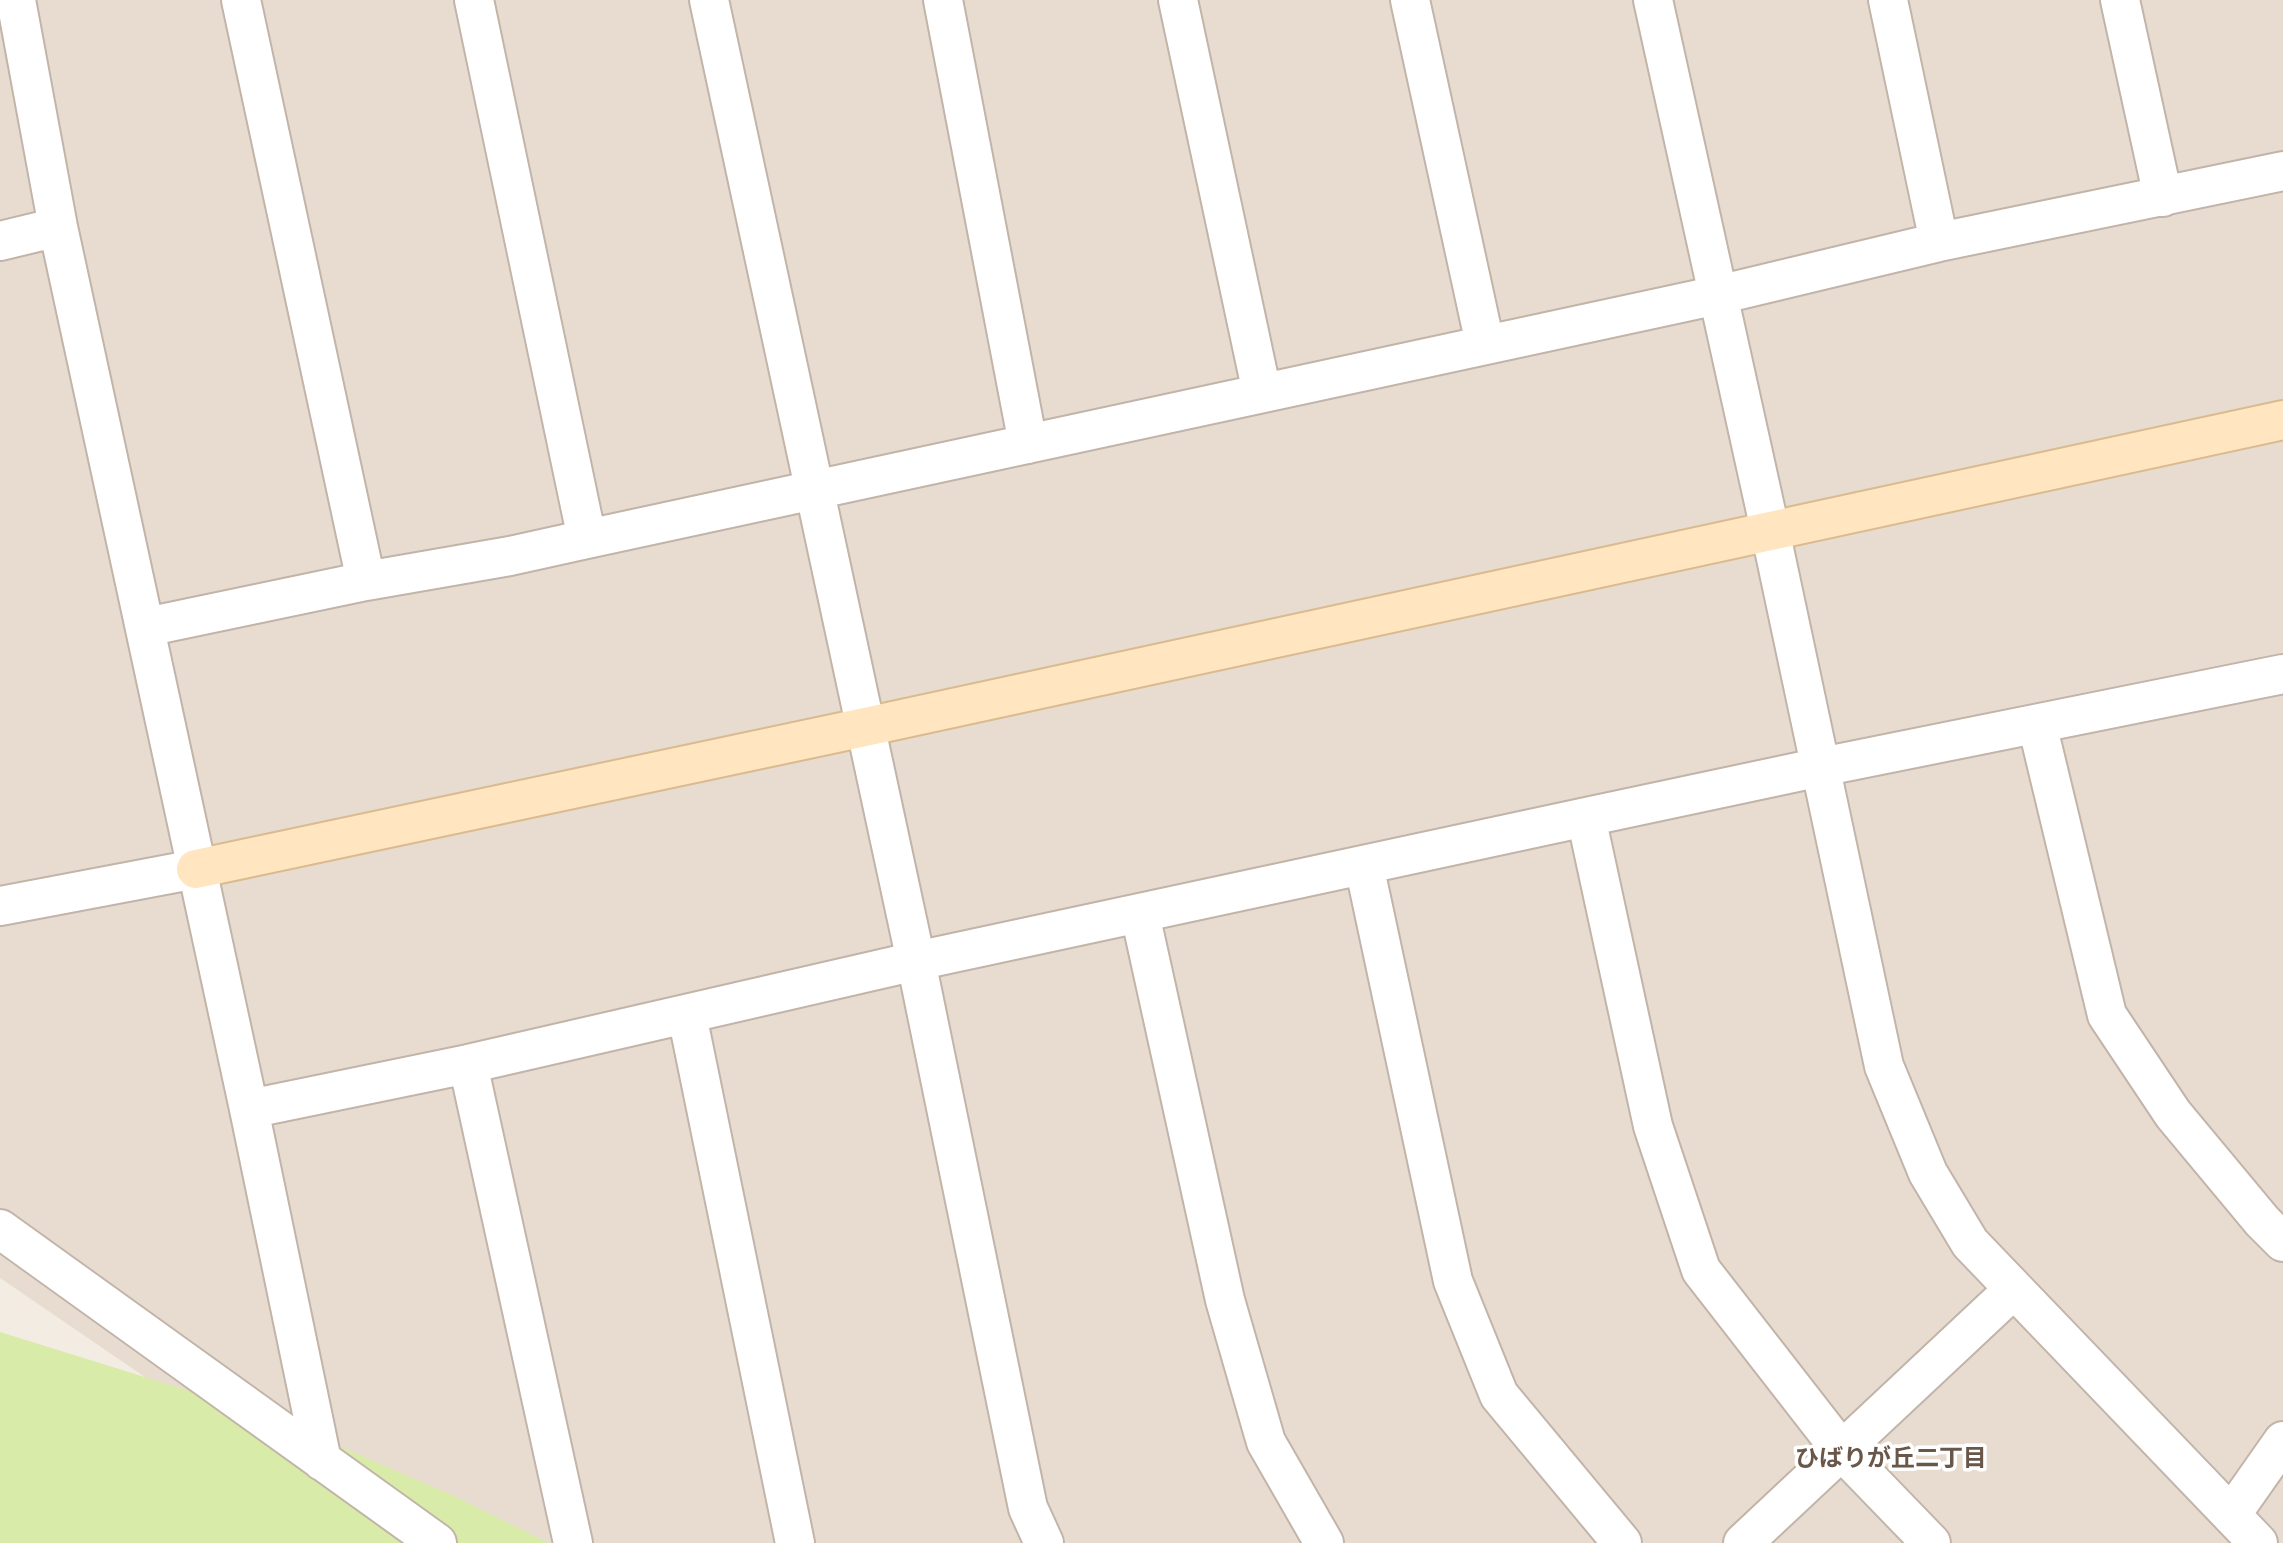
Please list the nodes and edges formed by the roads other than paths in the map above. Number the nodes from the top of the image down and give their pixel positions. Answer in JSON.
{"nodes":[{"id":1,"x":16,"y":0,"type":"edge"},
{"id":2,"x":241,"y":0,"type":"edge"},
{"id":3,"x":474,"y":0,"type":"edge"},
{"id":4,"x":709,"y":0,"type":"edge"},
{"id":5,"x":943,"y":0,"type":"edge"},
{"id":6,"x":1178,"y":0,"type":"edge"},
{"id":7,"x":1410,"y":0,"type":"edge"},
{"id":8,"x":1653,"y":0,"type":"edge"},
{"id":9,"x":1888,"y":0,"type":"edge"},
{"id":10,"x":2120,"y":0,"type":"edge"},
{"id":11,"x":2283,"y":171,"type":"edge"},
{"id":12,"x":2162,"y":197,"type":"junction"},
{"id":13,"x":58,"y":227,"type":"junction"},
{"id":14,"x":0,"y":241,"type":"edge"},
{"id":15,"x":1939,"y":242,"type":"junction"},
{"id":16,"x":1718,"y":295,"type":"junction"},
{"id":17,"x":1485,"y":344,"type":"junction"},
{"id":18,"x":1262,"y":393,"type":"junction"},
{"id":19,"x":2283,"y":419,"type":"edge"},
{"id":20,"x":1028,"y":443,"type":"junction"},
{"id":21,"x":815,"y":490,"type":"junction"},
{"id":22,"x":1770,"y":530,"type":"junction"},
{"id":23,"x":587,"y":539,"type":"junction"},
{"id":24,"x":366,"y":581,"type":"junction"},
{"id":25,"x":146,"y":627,"type":"junction"},
{"id":26,"x":2282,"y":679,"type":"edge"},
{"id":27,"x":2037,"y":724,"type":"junction"},
{"id":28,"x":865,"y":727,"type":"junction"},
{"id":29,"x":1821,"y":767,"type":"junction"},
{"id":30,"x":1586,"y":817,"type":"junction"},
{"id":31,"x":1364,"y":865,"type":"junction"},
{"id":32,"x":196,"y":869,"type":"junction"},
{"id":33,"x":0,"y":906,"type":"edge"},
{"id":34,"x":1140,"y":914,"type":"junction"},
{"id":35,"x":916,"y":961,"type":"junction"},
{"id":36,"x":687,"y":1015,"type":"junction"},
{"id":37,"x":468,"y":1064,"type":"junction"},
{"id":38,"x":249,"y":1109,"type":"junction"},
{"id":39,"x":0,"y":1229,"type":"edge"},
{"id":40,"x":2283,"y":1242,"type":"edge"},
{"id":41,"x":2014,"y":1289,"type":"junction"},
{"id":42,"x":2283,"y":1441,"type":"edge"},
{"id":43,"x":1841,"y":1450,"type":"junction"},
{"id":44,"x":322,"y":1461,"type":"junction"},
{"id":45,"x":2231,"y":1515,"type":"junction"},
{"id":46,"x":438,"y":1543,"type":"edge"},
{"id":47,"x":573,"y":1543,"type":"edge"},
{"id":48,"x":795,"y":1543,"type":"edge"},
{"id":49,"x":1044,"y":1543,"type":"edge"},
{"id":50,"x":1324,"y":1543,"type":"edge"},
{"id":51,"x":1622,"y":1543,"type":"edge"},
{"id":52,"x":1743,"y":1543,"type":"edge"},
{"id":53,"x":1931,"y":1543,"type":"edge"},
{"id":54,"x":2258,"y":1543,"type":"edge"}],
"edges":[{"from":1,"to":13,"type":"street"},
{"from":2,"to":24,"type":"street"},
{"from":3,"to":23,"type":"street"},
{"from":4,"to":21,"type":"street"},
{"from":5,"to":20,"type":"street"},
{"from":6,"to":18,"type":"street"},
{"from":7,"to":17,"type":"street"},
{"from":8,"to":16,"type":"street"},
{"from":9,"to":15,"type":"street"},
{"from":10,"to":12,"type":"street"},
{"from":11,"to":12,"type":"street"},
{"from":12,"to":15,"type":"street"},
{"from":13,"to":14,"type":"street"},
{"from":13,"to":25,"type":"street"},
{"from":15,"to":16,"type":"street"},
{"from":16,"to":17,"type":"street"},
{"from":16,"to":22,"type":"street"},
{"from":17,"to":18,"type":"street"},
{"from":18,"to":20,"type":"street"},
{"from":19,"to":22,"type":"street"},
{"from":20,"to":21,"type":"street"},
{"from":21,"to":23,"type":"street"},
{"from":21,"to":28,"type":"street"},
{"from":22,"to":28,"type":"street"},
{"from":22,"to":29,"type":"street"},
{"from":23,"to":24,"type":"street"},
{"from":24,"to":25,"type":"street"},
{"from":25,"to":32,"type":"street"},
{"from":26,"to":27,"type":"street"},
{"from":27,"to":29,"type":"street"},
{"from":27,"to":40,"type":"street"},
{"from":28,"to":32,"type":"street"},
{"from":28,"to":35,"type":"street"},
{"from":29,"to":30,"type":"street"},
{"from":29,"to":41,"type":"street"},
{"from":30,"to":31,"type":"street"},
{"from":30,"to":43,"type":"street"},
{"from":31,"to":34,"type":"street"},
{"from":31,"to":51,"type":"street"},
{"from":32,"to":33,"type":"street"},
{"from":32,"to":38,"type":"street"},
{"from":34,"to":35,"type":"street"},
{"from":34,"to":50,"type":"street"},
{"from":35,"to":36,"type":"street"},
{"from":35,"to":49,"type":"street"},
{"from":36,"to":37,"type":"street"},
{"from":36,"to":48,"type":"street"},
{"from":37,"to":38,"type":"street"},
{"from":37,"to":47,"type":"street"},
{"from":38,"to":44,"type":"street"},
{"from":39,"to":44,"type":"street"},
{"from":41,"to":43,"type":"street"},
{"from":41,"to":45,"type":"street"},
{"from":42,"to":45,"type":"street"},
{"from":43,"to":52,"type":"street"},
{"from":43,"to":53,"type":"street"},
{"from":44,"to":46,"type":"street"},
{"from":45,"to":54,"type":"street"}]}
